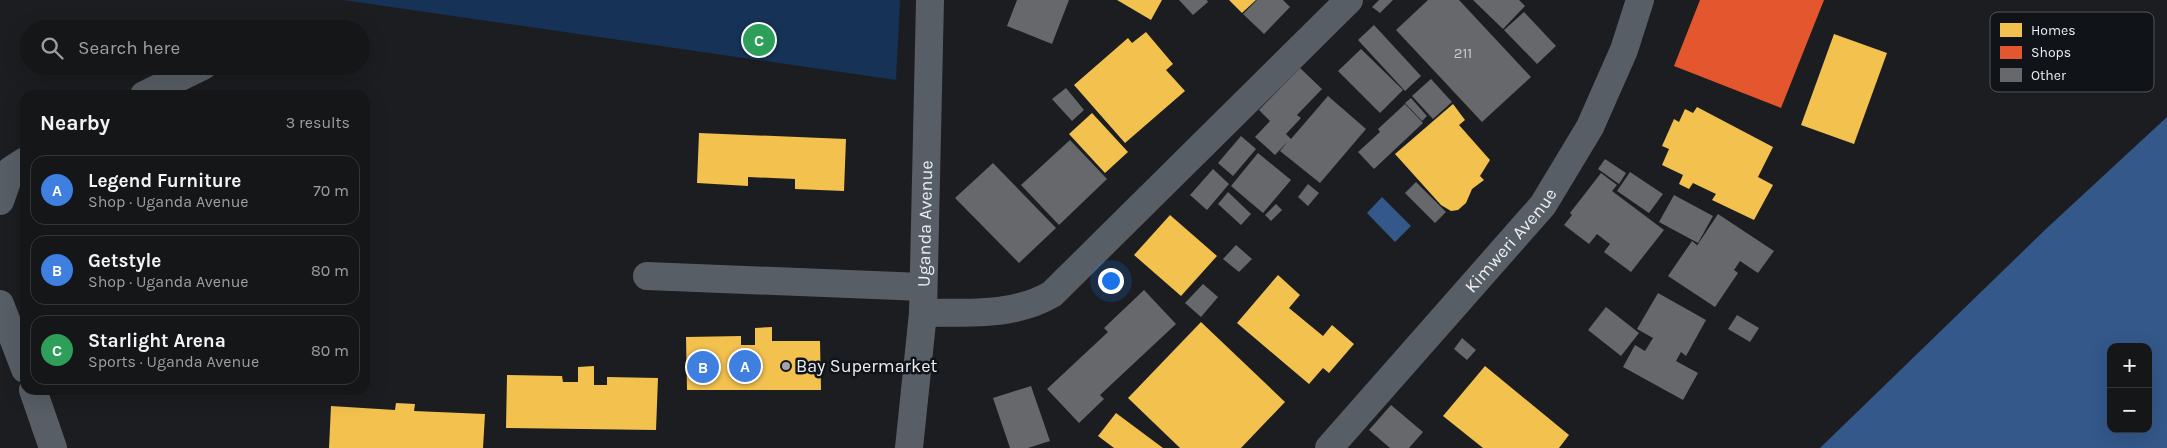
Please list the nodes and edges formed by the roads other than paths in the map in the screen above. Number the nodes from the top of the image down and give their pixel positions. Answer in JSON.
{"nodes":[{"id":1,"x":930,"y":0,"type":"edge"},
{"id":2,"x":1349,"y":0,"type":"edge"},
{"id":3,"x":1640,"y":0,"type":"edge"},
{"id":4,"x":185,"y":75,"type":"edge"},
{"id":5,"x":154,"y":90,"type":"edge"},
{"id":6,"x":20,"y":164,"type":"edge"},
{"id":7,"x":0,"y":201,"type":"edge"},
{"id":8,"x":647,"y":276,"type":"dead end"},
{"id":9,"x":923,"y":300,"type":"junction"},
{"id":10,"x":0,"y":304,"type":"edge"},
{"id":11,"x":20,"y":356,"type":"edge"},
{"id":12,"x":35,"y":395,"type":"edge"},
{"id":13,"x":53,"y":448,"type":"edge"},
{"id":14,"x":909,"y":448,"type":"edge"},
{"id":15,"x":1329,"y":448,"type":"edge"}],
"edges":[{"from":1,"to":9,"type":"street","name":"Uganda Avenue"},
{"from":2,"to":9,"type":"street"},
{"from":3,"to":15,"type":"street","name":"Kimweri Avenue"},
{"from":4,"to":5,"type":"street"},
{"from":6,"to":7,"type":"street"},
{"from":8,"to":9,"type":"street"},
{"from":9,"to":14,"type":"street","name":"Uganda Avenue"},
{"from":10,"to":11,"type":"street"},
{"from":12,"to":13,"type":"street"}]}
